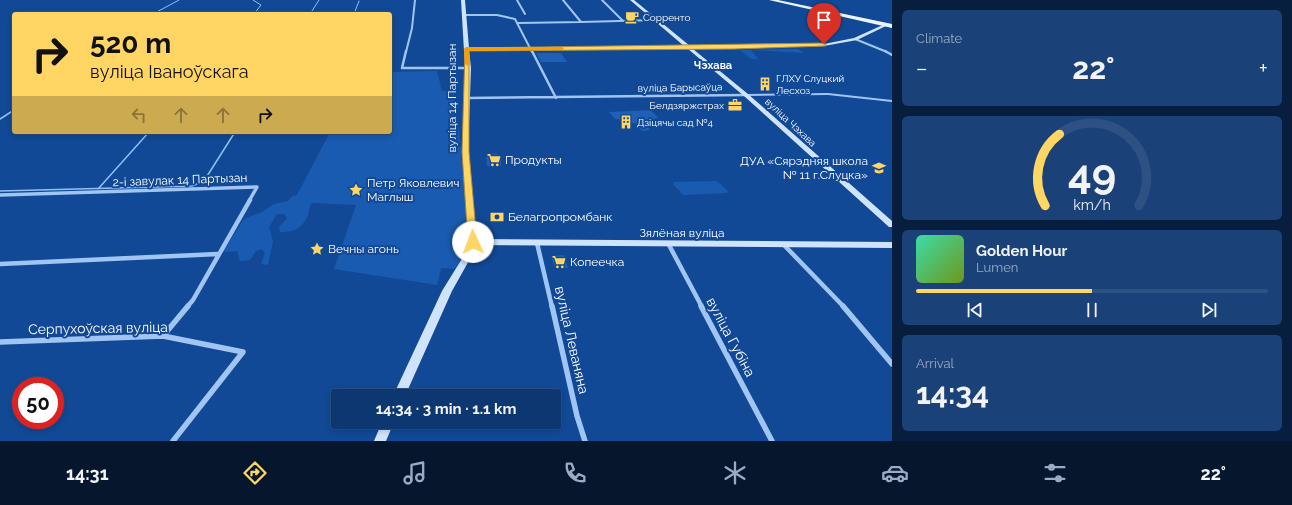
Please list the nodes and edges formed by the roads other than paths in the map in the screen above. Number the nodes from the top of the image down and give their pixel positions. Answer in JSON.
{"nodes":[{"id":1,"x":415,"y":0,"type":"edge"},
{"id":2,"x":463,"y":0,"type":"edge"},
{"id":3,"x":517,"y":0,"type":"edge"},
{"id":4,"x":563,"y":0,"type":"edge"},
{"id":5,"x":602,"y":0,"type":"edge"},
{"id":6,"x":632,"y":0,"type":"edge"},
{"id":7,"x":636,"y":0,"type":"edge"},
{"id":8,"x":770,"y":0,"type":"edge"},
{"id":9,"x":525,"y":14,"type":"dead end"},
{"id":10,"x":465,"y":15,"type":"junction"},
{"id":11,"x":657,"y":20,"type":"junction"},
{"id":12,"x":623,"y":21,"type":"junction"},
{"id":13,"x":581,"y":22,"type":"junction"},
{"id":14,"x":518,"y":23,"type":"junction"},
{"id":15,"x":889,"y":26,"type":"edge"},
{"id":16,"x":855,"y":39,"type":"junction"},
{"id":17,"x":690,"y":48,"type":"junction"},
{"id":18,"x":467,"y":49,"type":"junction"},
{"id":19,"x":530,"y":49,"type":"junction"},
{"id":20,"x":892,"y":55,"type":"edge"},
{"id":21,"x":468,"y":68,"type":"junction"},
{"id":22,"x":746,"y":94,"type":"junction"},
{"id":23,"x":467,"y":98,"type":"junction"},
{"id":24,"x":556,"y":98,"type":"junction"},
{"id":25,"x":892,"y":101,"type":"edge"},
{"id":26,"x":0,"y":196,"type":"edge"},
{"id":27,"x":892,"y":225,"type":"edge"},
{"id":28,"x":473,"y":242,"type":"junction"},
{"id":29,"x":537,"y":243,"type":"junction"},
{"id":30,"x":669,"y":245,"type":"junction"},
{"id":31,"x":784,"y":245,"type":"junction"},
{"id":32,"x":892,"y":245,"type":"edge"},
{"id":33,"x":218,"y":254,"type":"junction"},
{"id":34,"x":0,"y":264,"type":"edge"},
{"id":35,"x":163,"y":336,"type":"junction"},
{"id":36,"x":0,"y":342,"type":"edge"},
{"id":37,"x":892,"y":364,"type":"edge"},
{"id":38,"x":402,"y":389,"type":"edge"},
{"id":39,"x":385,"y":429,"type":"edge"},
{"id":40,"x":173,"y":441,"type":"edge"},
{"id":41,"x":380,"y":441,"type":"edge"},
{"id":42,"x":585,"y":441,"type":"edge"},
{"id":43,"x":772,"y":441,"type":"edge"}],
"edges":[{"from":1,"to":21,"type":"street"},
{"from":2,"to":10,"type":"main road","name":"вуліца 14 Партызан"},
{"from":3,"to":9,"type":"street"},
{"from":4,"to":13,"type":"street"},
{"from":5,"to":12,"type":"street"},
{"from":6,"to":11,"type":"main road","name":"вуліца Чэхава"},
{"from":7,"to":11,"type":"main road","name":"вуліца Чэхава"},
{"from":8,"to":15,"type":"main road"},
{"from":10,"to":14,"type":"street"},
{"from":10,"to":18,"type":"main road","name":"вуліца 14 Партызан"},
{"from":11,"to":12,"type":"street"},
{"from":11,"to":17,"type":"main road","name":"вуліца Чэхава"},
{"from":12,"to":13,"type":"street"},
{"from":13,"to":14,"type":"street"},
{"from":14,"to":19,"type":"street"},
{"from":15,"to":16,"type":"main road"},
{"from":16,"to":17,"type":"main road"},
{"from":16,"to":20,"type":"street"},
{"from":17,"to":19,"type":"main road"},
{"from":17,"to":22,"type":"main road","name":"вуліца Чэхава"},
{"from":18,"to":19,"type":"main road"},
{"from":18,"to":21,"type":"main road","name":"вуліца 14 Партызан"},
{"from":19,"to":24,"type":"street"},
{"from":21,"to":23,"type":"main road","name":"вуліца 14 Партызан"},
{"from":22,"to":24,"type":"street","name":"вуліца Барысаўца"},
{"from":22,"to":25,"type":"street","name":"вуліца Барысаўца"},
{"from":22,"to":27,"type":"main road","name":"вуліца Чэхава"},
{"from":23,"to":24,"type":"street","name":"вуліца Барысаўца"},
{"from":23,"to":28,"type":"main road","name":"вуліца 14 Партызан"},
{"from":26,"to":33,"type":"street","name":"2-і завулак 14 Партызан"},
{"from":28,"to":29,"type":"main road","name":"Зялёная вуліца"},
{"from":28,"to":38,"type":"main road","name":"вуліца 14 Партызан"},
{"from":29,"to":30,"type":"main road","name":"Зялёная вуліца"},
{"from":29,"to":42,"type":"street","name":"вуліца Леваняна"},
{"from":30,"to":31,"type":"main road","name":"Зялёная вуліца"},
{"from":30,"to":43,"type":"street","name":"вуліца Губіна"},
{"from":31,"to":32,"type":"main road","name":"Зялёная вуліца"},
{"from":31,"to":37,"type":"street"},
{"from":33,"to":34,"type":"street"},
{"from":33,"to":35,"type":"street"},
{"from":35,"to":36,"type":"street","name":"Серпухоўская вуліца"},
{"from":35,"to":40,"type":"street","name":"Серпухоўская вуліца"},
{"from":39,"to":41,"type":"main road"}]}
